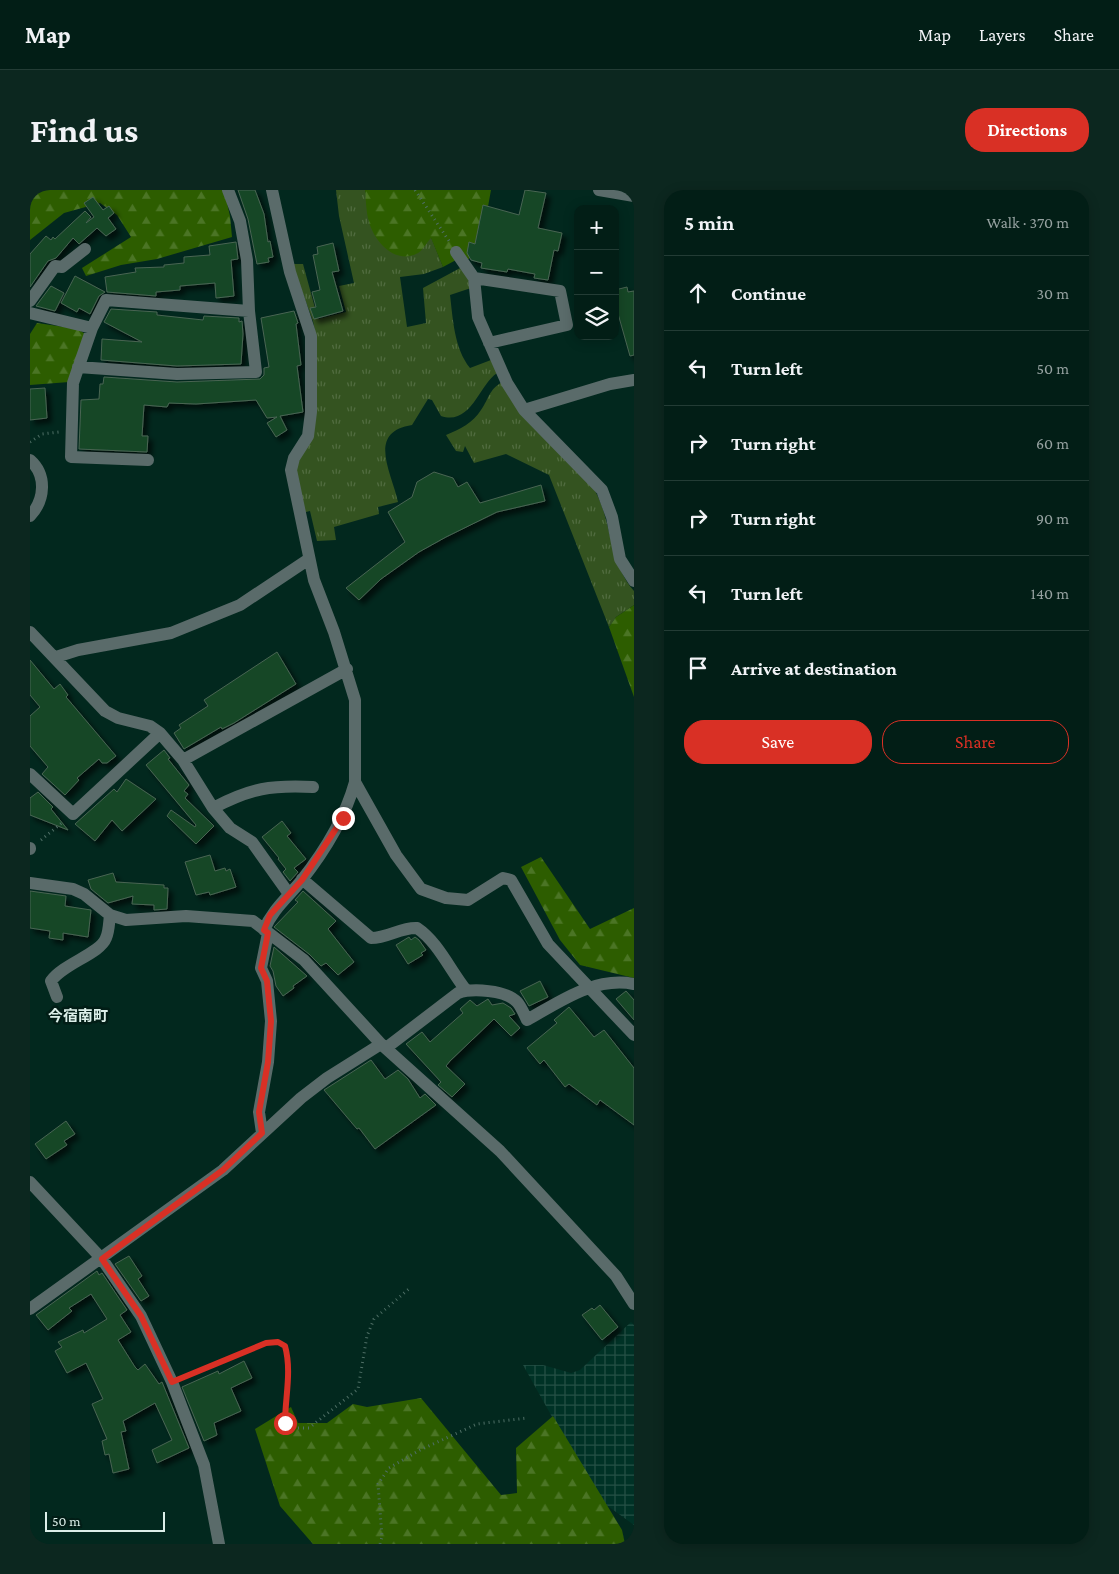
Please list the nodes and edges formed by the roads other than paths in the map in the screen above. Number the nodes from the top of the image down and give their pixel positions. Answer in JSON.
{"nodes":[{"id":1,"x":228,"y":190,"type":"edge"},
{"id":2,"x":272,"y":190,"type":"edge"},
{"id":3,"x":598,"y":190,"type":"edge"},
{"id":4,"x":634,"y":196,"type":"edge"},
{"id":5,"x":85,"y":249,"type":"dead end"},
{"id":6,"x":456,"y":252,"type":"road end"},
{"id":7,"x":474,"y":278,"type":"junction"},
{"id":8,"x":30,"y":301,"type":"edge"},
{"id":9,"x":249,"y":311,"type":"junction"},
{"id":10,"x":30,"y":313,"type":"edge"},
{"id":11,"x":92,"y":328,"type":"junction"},
{"id":12,"x":489,"y":343,"type":"junction"},
{"id":13,"x":78,"y":367,"type":"junction"},
{"id":14,"x":634,"y":380,"type":"edge"},
{"id":15,"x":524,"y":410,"type":"junction"},
{"id":16,"x":30,"y":460,"type":"edge"},
{"id":17,"x":148,"y":460,"type":"dead end"},
{"id":18,"x":30,"y":516,"type":"edge"},
{"id":19,"x":309,"y":559,"type":"junction"},
{"id":20,"x":634,"y":581,"type":"edge"},
{"id":21,"x":30,"y":632,"type":"edge"},
{"id":22,"x":56,"y":657,"type":"junction"},
{"id":23,"x":347,"y":669,"type":"junction"},
{"id":24,"x":160,"y":732,"type":"junction"},
{"id":25,"x":183,"y":760,"type":"junction"},
{"id":26,"x":30,"y":774,"type":"edge"},
{"id":27,"x":355,"y":782,"type":"junction"},
{"id":28,"x":313,"y":787,"type":"dead end"},
{"id":29,"x":213,"y":808,"type":"junction"},
{"id":30,"x":302,"y":880,"type":"junction"},
{"id":31,"x":30,"y":883,"type":"edge"},
{"id":32,"x":290,"y":894,"type":"junction"},
{"id":33,"x":110,"y":915,"type":"junction"},
{"id":34,"x":270,"y":915,"type":"junction"},
{"id":35,"x":253,"y":921,"type":"junction"},
{"id":36,"x":266,"y":931,"type":"junction"},
{"id":37,"x":634,"y":984,"type":"edge"},
{"id":38,"x":588,"y":987,"type":"junction"},
{"id":39,"x":466,"y":990,"type":"junction"},
{"id":40,"x":57,"y":997,"type":"dead end"},
{"id":41,"x":634,"y":1034,"type":"edge"},
{"id":42,"x":384,"y":1046,"type":"junction"},
{"id":43,"x":262,"y":1133,"type":"junction"},
{"id":44,"x":30,"y":1182,"type":"edge"},
{"id":45,"x":102,"y":1259,"type":"junction"},
{"id":46,"x":634,"y":1304,"type":"edge"},
{"id":47,"x":30,"y":1309,"type":"edge"},
{"id":48,"x":219,"y":1544,"type":"edge"}],
"edges":[{"from":1,"to":9,"type":"street"},
{"from":2,"to":19,"type":"street"},
{"from":3,"to":4,"type":"street"},
{"from":5,"to":8,"type":"street"},
{"from":6,"to":7,"type":"street"},
{"from":7,"to":12,"type":"street"},
{"from":7,"to":12,"type":"street"},
{"from":9,"to":11,"type":"street"},
{"from":9,"to":13,"type":"street"},
{"from":10,"to":11,"type":"street"},
{"from":11,"to":13,"type":"street"},
{"from":12,"to":15,"type":"street"},
{"from":13,"to":17,"type":"street"},
{"from":14,"to":15,"type":"street"},
{"from":15,"to":20,"type":"street"},
{"from":16,"to":18,"type":"street"},
{"from":19,"to":22,"type":"street"},
{"from":19,"to":23,"type":"street"},
{"from":21,"to":22,"type":"street"},
{"from":22,"to":24,"type":"street"},
{"from":23,"to":25,"type":"street"},
{"from":23,"to":27,"type":"street"},
{"from":24,"to":25,"type":"street"},
{"from":24,"to":26,"type":"street"},
{"from":25,"to":29,"type":"street"},
{"from":27,"to":30,"type":"street"},
{"from":27,"to":38,"type":"street"},
{"from":28,"to":29,"type":"street"},
{"from":29,"to":32,"type":"street"},
{"from":30,"to":32,"type":"street"},
{"from":30,"to":39,"type":"street"},
{"from":31,"to":33,"type":"street"},
{"from":32,"to":34,"type":"street"},
{"from":33,"to":35,"type":"street"},
{"from":33,"to":40,"type":"street"},
{"from":34,"to":35,"type":"street"},
{"from":34,"to":36,"type":"street"},
{"from":35,"to":36,"type":"street"},
{"from":36,"to":42,"type":"street"},
{"from":36,"to":43,"type":"street"},
{"from":37,"to":38,"type":"street"},
{"from":38,"to":39,"type":"street"},
{"from":38,"to":41,"type":"street"},
{"from":39,"to":42,"type":"street"},
{"from":42,"to":43,"type":"street"},
{"from":42,"to":46,"type":"street"},
{"from":43,"to":45,"type":"street"},
{"from":44,"to":45,"type":"street"},
{"from":45,"to":47,"type":"street"},
{"from":45,"to":48,"type":"street"}]}
